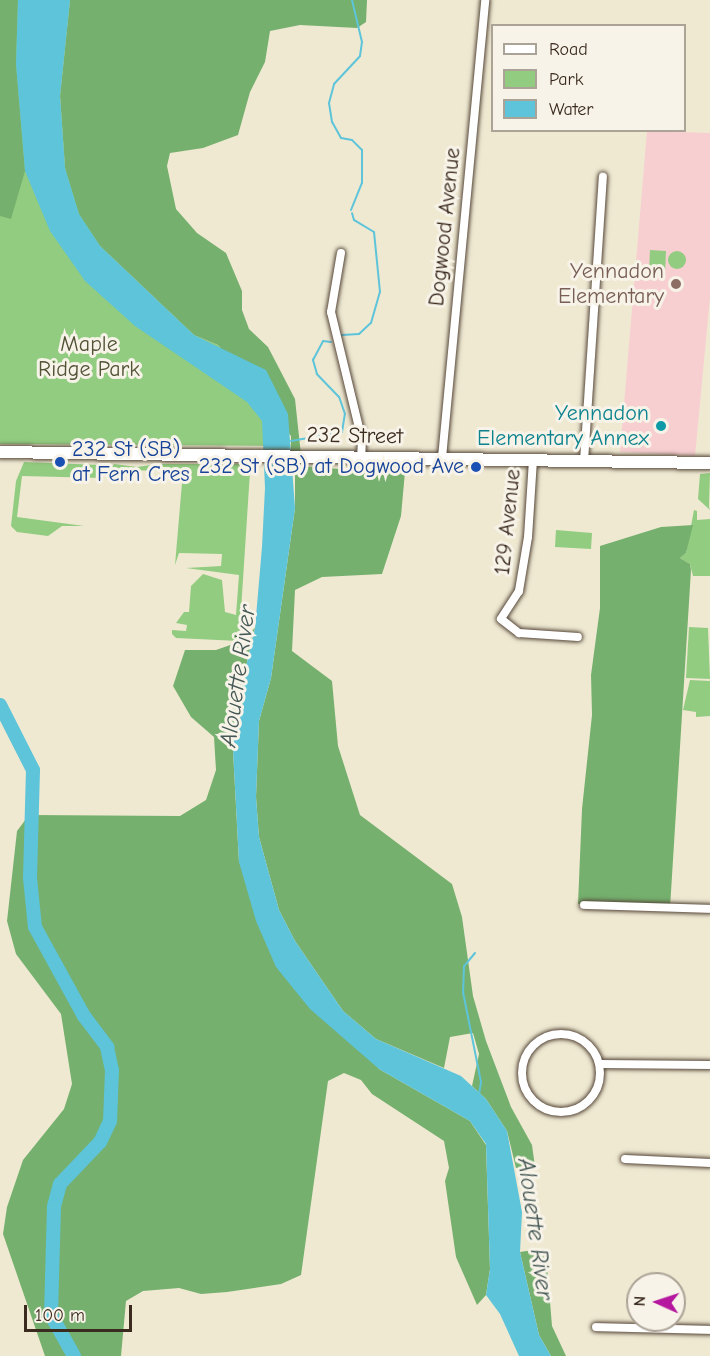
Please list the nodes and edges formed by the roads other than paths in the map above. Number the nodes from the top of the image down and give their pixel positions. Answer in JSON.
{"nodes":[{"id":1,"x":485,"y":0,"type":"edge"},
{"id":2,"x":603,"y":177,"type":"dead end"},
{"id":3,"x":341,"y":253,"type":"dead end"},
{"id":4,"x":0,"y":452,"type":"edge"},
{"id":5,"x":362,"y":457,"type":"junction"},
{"id":6,"x":442,"y":458,"type":"junction"},
{"id":7,"x":533,"y":460,"type":"junction"},
{"id":8,"x":584,"y":461,"type":"junction"},
{"id":9,"x":710,"y":463,"type":"edge"},
{"id":10,"x":578,"y":637,"type":"dead end"},
{"id":11,"x":584,"y":905,"type":"dead end"},
{"id":12,"x":710,"y":909,"type":"edge"},
{"id":13,"x":600,"y":1064,"type":"junction"},
{"id":14,"x":710,"y":1065,"type":"edge"},
{"id":15,"x":625,"y":1159,"type":"dead end"},
{"id":16,"x":710,"y":1163,"type":"edge"},
{"id":17,"x":596,"y":1327,"type":"dead end"},
{"id":18,"x":710,"y":1330,"type":"edge"}],
"edges":[{"from":1,"to":6,"type":"street","name":"Dogwood Avenue"},
{"from":2,"to":8,"type":"street"},
{"from":3,"to":5,"type":"street"},
{"from":4,"to":5,"type":"main road","name":"232 Street"},
{"from":5,"to":6,"type":"main road","name":"232 Street"},
{"from":6,"to":7,"type":"main road","name":"232 Street"},
{"from":7,"to":8,"type":"main road","name":"232 Street"},
{"from":7,"to":10,"type":"street","name":"129 Avenue"},
{"from":8,"to":9,"type":"main road","name":"232 Street"},
{"from":11,"to":12,"type":"street"},
{"from":13,"to":13,"type":"street"},
{"from":13,"to":14,"type":"street"},
{"from":15,"to":16,"type":"street"},
{"from":17,"to":18,"type":"street"}]}
